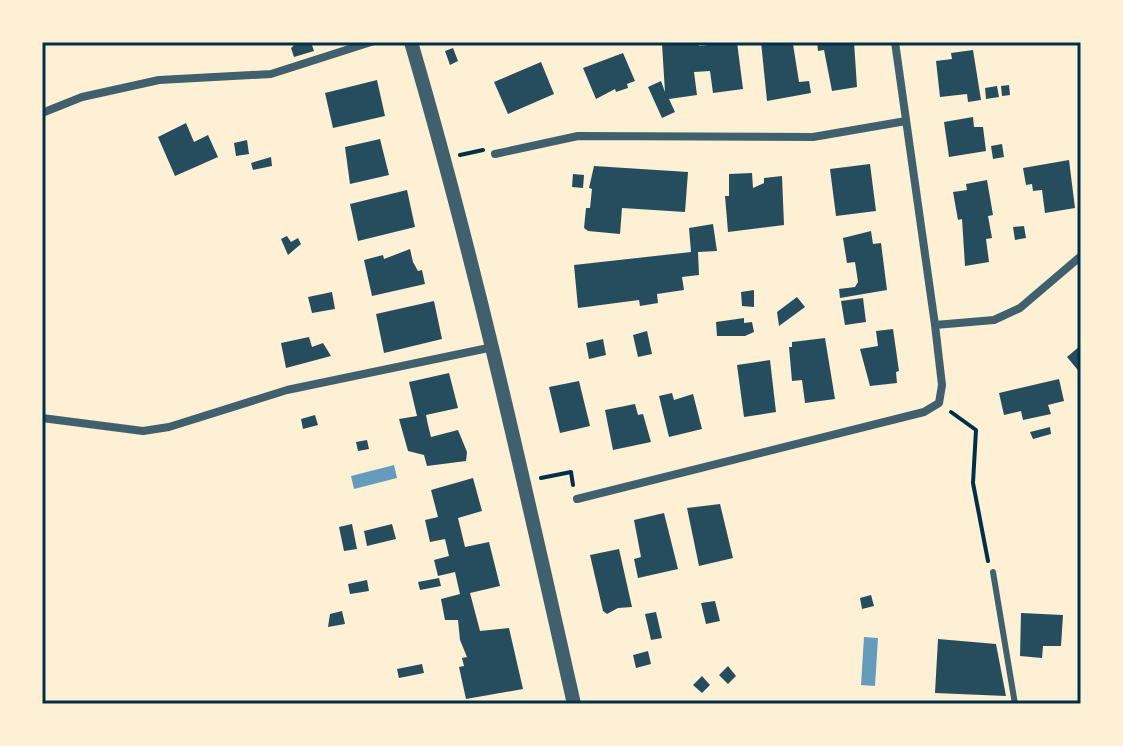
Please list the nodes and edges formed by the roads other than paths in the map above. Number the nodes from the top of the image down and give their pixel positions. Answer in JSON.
{"nodes":[{"id":1,"x":371,"y":42,"type":"edge"},
{"id":2,"x":411,"y":42,"type":"edge"},
{"id":3,"x":895,"y":42,"type":"edge"},
{"id":4,"x":42,"y":113,"type":"edge"},
{"id":5,"x":906,"y":121,"type":"junction"},
{"id":6,"x":495,"y":154,"type":"road end"},
{"id":7,"x":1081,"y":256,"type":"edge"},
{"id":8,"x":935,"y":325,"type":"junction"},
{"id":9,"x":493,"y":347,"type":"junction"},
{"id":10,"x":42,"y":418,"type":"edge"},
{"id":11,"x":577,"y":499,"type":"road end"},
{"id":12,"x":993,"y":572,"type":"road end"},
{"id":13,"x":574,"y":704,"type":"edge"},
{"id":14,"x":1015,"y":704,"type":"edge"}],
"edges":[{"from":1,"to":4,"type":"street"},
{"from":2,"to":9,"type":"street"},
{"from":3,"to":5,"type":"street"},
{"from":5,"to":6,"type":"street"},
{"from":5,"to":8,"type":"street"},
{"from":7,"to":8,"type":"street"},
{"from":8,"to":11,"type":"street"},
{"from":9,"to":10,"type":"street"},
{"from":9,"to":13,"type":"street"},
{"from":12,"to":14,"type":"lane"}]}
